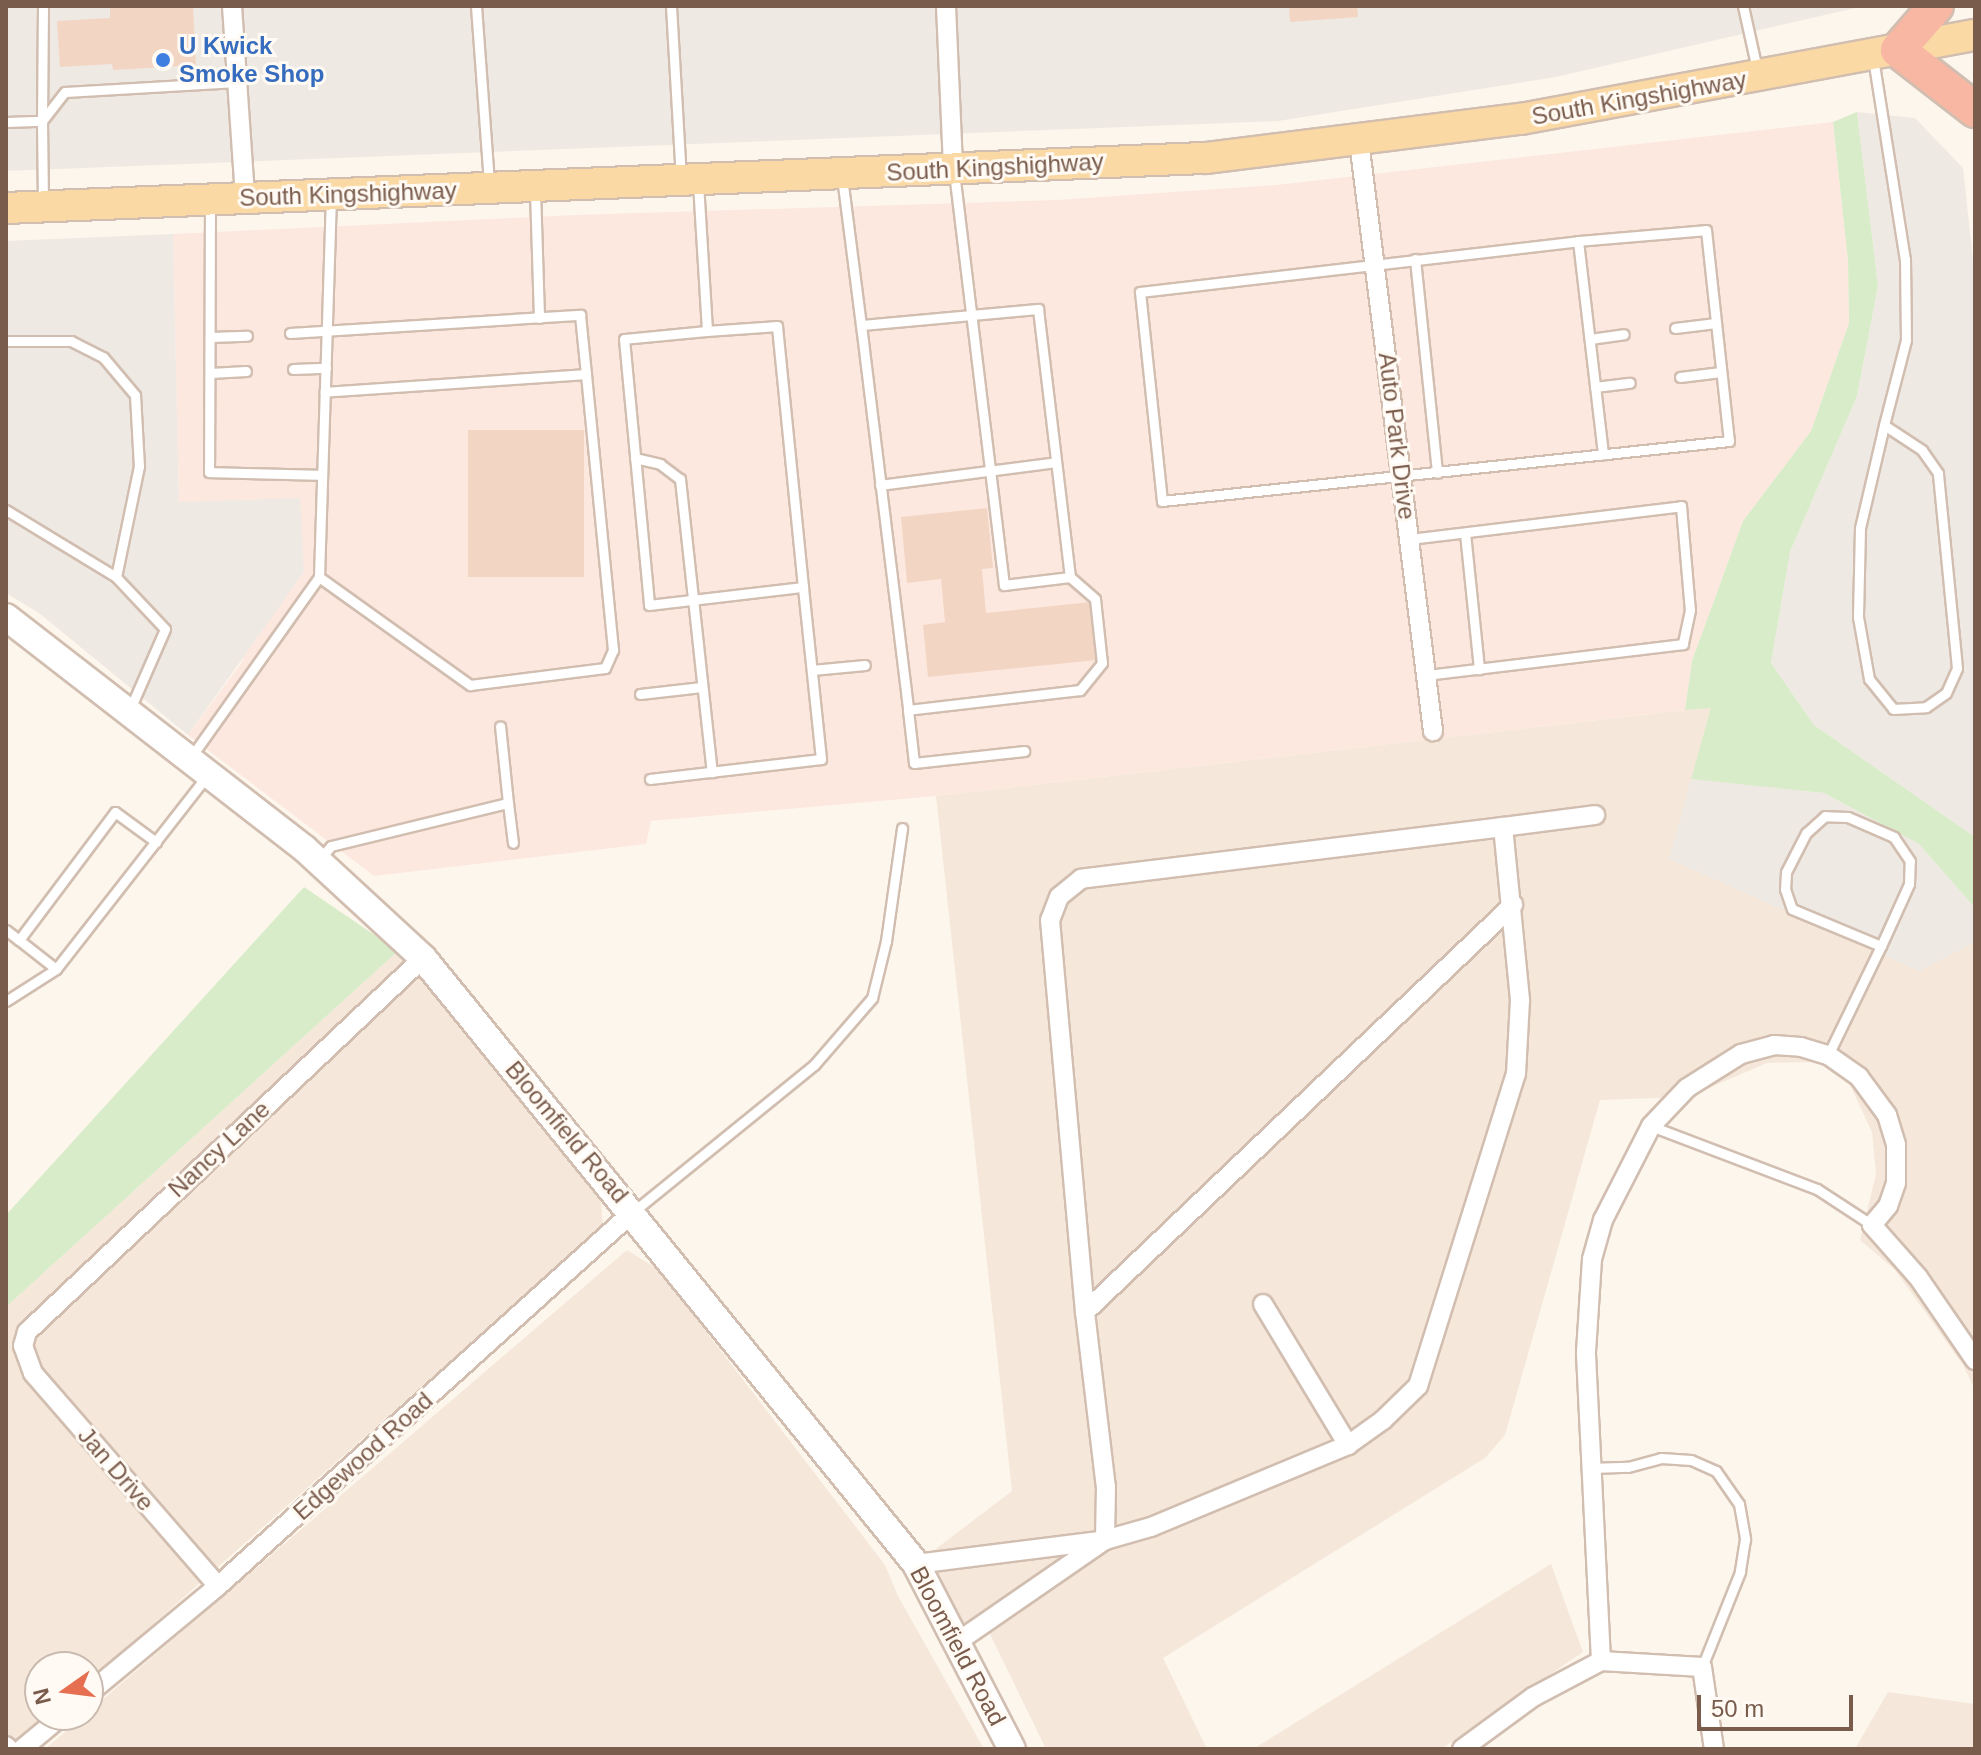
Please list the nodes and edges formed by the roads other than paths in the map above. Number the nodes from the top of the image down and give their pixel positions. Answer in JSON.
{"nodes":[{"id":1,"x":43,"y":6,"type":"edge"},
{"id":2,"x":232,"y":6,"type":"edge"},
{"id":3,"x":476,"y":6,"type":"edge"},
{"id":4,"x":671,"y":6,"type":"edge"},
{"id":5,"x":946,"y":6,"type":"edge"},
{"id":6,"x":1743,"y":6,"type":"edge"},
{"id":7,"x":1936,"y":6,"type":"edge"},
{"id":8,"x":1975,"y":35,"type":"edge"},
{"id":9,"x":1885,"y":52,"type":"junction"},
{"id":10,"x":1759,"y":76,"type":"junction"},
{"id":11,"x":239,"y":82,"type":"junction"},
{"id":12,"x":1975,"y":110,"type":"edge"},
{"id":13,"x":42,"y":121,"type":"junction"},
{"id":14,"x":6,"y":122,"type":"edge"},
{"id":15,"x":1359,"y":141,"type":"junction"},
{"id":16,"x":953,"y":169,"type":"junction"},
{"id":17,"x":841,"y":173,"type":"junction"},
{"id":18,"x":690,"y":180,"type":"junction"},
{"id":19,"x":535,"y":186,"type":"junction"},
{"id":20,"x":489,"y":188,"type":"junction"},
{"id":21,"x":331,"y":195,"type":"junction"},
{"id":22,"x":245,"y":198,"type":"junction"},
{"id":23,"x":210,"y":200,"type":"junction"},
{"id":24,"x":43,"y":207,"type":"junction"},
{"id":25,"x":6,"y":208,"type":"edge"},
{"id":26,"x":1578,"y":241,"type":"junction"},
{"id":27,"x":1415,"y":259,"type":"junction"},
{"id":28,"x":1375,"y":264,"type":"junction"},
{"id":29,"x":971,"y":315,"type":"junction"},
{"id":30,"x":539,"y":318,"type":"junction"},
{"id":31,"x":1716,"y":323,"type":"junction"},
{"id":32,"x":861,"y":325,"type":"junction"},
{"id":33,"x":1675,"y":328,"type":"dead end"},
{"id":34,"x":327,"y":331,"type":"junction"},
{"id":35,"x":707,"y":331,"type":"junction"},
{"id":36,"x":290,"y":333,"type":"dead end"},
{"id":37,"x":1624,"y":334,"type":"dead end"},
{"id":38,"x":247,"y":336,"type":"dead end"},
{"id":39,"x":210,"y":337,"type":"junction"},
{"id":40,"x":1590,"y":339,"type":"junction"},
{"id":41,"x":6,"y":341,"type":"edge"},
{"id":42,"x":326,"y":368,"type":"junction"},
{"id":43,"x":293,"y":369,"type":"dead end"},
{"id":44,"x":246,"y":371,"type":"dead end"},
{"id":45,"x":1721,"y":372,"type":"junction"},
{"id":46,"x":210,"y":373,"type":"junction"},
{"id":47,"x":586,"y":374,"type":"junction"},
{"id":48,"x":1680,"y":377,"type":"dead end"},
{"id":49,"x":1630,"y":383,"type":"dead end"},
{"id":50,"x":1595,"y":387,"type":"junction"},
{"id":51,"x":325,"y":392,"type":"junction"},
{"id":52,"x":1884,"y":425,"type":"junction"},
{"id":53,"x":1603,"y":455,"type":"junction"},
{"id":54,"x":635,"y":458,"type":"junction"},
{"id":55,"x":1056,"y":462,"type":"junction"},
{"id":56,"x":989,"y":471,"type":"junction"},
{"id":57,"x":1437,"y":473,"type":"junction"},
{"id":58,"x":322,"y":475,"type":"junction"},
{"id":59,"x":1403,"y":476,"type":"junction"},
{"id":60,"x":880,"y":485,"type":"junction"},
{"id":61,"x":6,"y":510,"type":"edge"},
{"id":62,"x":1465,"y":533,"type":"junction"},
{"id":63,"x":1410,"y":539,"type":"junction"},
{"id":64,"x":116,"y":577,"type":"junction"},
{"id":65,"x":319,"y":577,"type":"junction"},
{"id":66,"x":1070,"y":577,"type":"junction"},
{"id":67,"x":803,"y":587,"type":"junction"},
{"id":68,"x":693,"y":600,"type":"junction"},
{"id":69,"x":6,"y":617,"type":"edge"},
{"id":70,"x":865,"y":665,"type":"dead end"},
{"id":71,"x":1479,"y":669,"type":"junction"},
{"id":72,"x":812,"y":670,"type":"junction"},
{"id":73,"x":1426,"y":675,"type":"junction"},
{"id":74,"x":702,"y":687,"type":"junction"},
{"id":75,"x":640,"y":694,"type":"dead end"},
{"id":76,"x":908,"y":710,"type":"junction"},
{"id":77,"x":128,"y":712,"type":"junction"},
{"id":78,"x":500,"y":726,"type":"dead end"},
{"id":79,"x":1433,"y":731,"type":"dead end"},
{"id":80,"x":1024,"y":751,"type":"dead end"},
{"id":81,"x":199,"y":767,"type":"junction"},
{"id":82,"x":712,"y":772,"type":"junction"},
{"id":83,"x":650,"y":779,"type":"dead end"},
{"id":84,"x":508,"y":803,"type":"junction"},
{"id":85,"x":1595,"y":815,"type":"dead end"},
{"id":86,"x":1503,"y":827,"type":"junction"},
{"id":87,"x":902,"y":828,"type":"dead end"},
{"id":88,"x":156,"y":842,"type":"junction"},
{"id":89,"x":513,"y":843,"type":"dead end"},
{"id":90,"x":318,"y":861,"type":"junction"},
{"id":91,"x":1513,"y":905,"type":"junction"},
{"id":92,"x":6,"y":930,"type":"edge"},
{"id":93,"x":19,"y":940,"type":"junction"},
{"id":94,"x":1881,"y":946,"type":"junction"},
{"id":95,"x":423,"y":958,"type":"junction"},
{"id":96,"x":56,"y":969,"type":"junction"},
{"id":97,"x":6,"y":1001,"type":"edge"},
{"id":98,"x":1828,"y":1055,"type":"junction"},
{"id":99,"x":1651,"y":1126,"type":"junction"},
{"id":100,"x":633,"y":1212,"type":"junction"},
{"id":101,"x":1872,"y":1225,"type":"junction"},
{"id":102,"x":1263,"y":1304,"type":"dead end"},
{"id":103,"x":1085,"y":1312,"type":"junction"},
{"id":104,"x":23,"y":1346,"type":"joint"},
{"id":105,"x":1975,"y":1360,"type":"edge"},
{"id":106,"x":1348,"y":1445,"type":"junction"},
{"id":107,"x":1589,"y":1468,"type":"junction"},
{"id":108,"x":1105,"y":1540,"type":"junction"},
{"id":109,"x":916,"y":1564,"type":"junction"},
{"id":110,"x":218,"y":1586,"type":"junction"},
{"id":111,"x":957,"y":1642,"type":"junction"},
{"id":112,"x":1601,"y":1661,"type":"junction"},
{"id":113,"x":1702,"y":1667,"type":"junction"},
{"id":114,"x":104,"y":1681,"type":"edge"},
{"id":115,"x":44,"y":1731,"type":"edge"},
{"id":116,"x":22,"y":1749,"type":"edge"},
{"id":117,"x":1012,"y":1749,"type":"edge"},
{"id":118,"x":1462,"y":1749,"type":"edge"},
{"id":119,"x":1714,"y":1749,"type":"edge"}],
"edges":[{"from":1,"to":13,"type":"lane"},
{"from":2,"to":11,"type":"street"},
{"from":3,"to":20,"type":"lane"},
{"from":4,"to":18,"type":"lane"},
{"from":5,"to":16,"type":"street"},
{"from":6,"to":10,"type":"lane"},
{"from":7,"to":9,"type":"highway"},
{"from":8,"to":9,"type":"main road","name":"South Kingshighway"},
{"from":9,"to":10,"type":"main road","name":"South Kingshighway"},
{"from":9,"to":12,"type":"highway"},
{"from":9,"to":52,"type":"lane"},
{"from":10,"to":15,"type":"main road","name":"South Kingshighway"},
{"from":11,"to":13,"type":"lane"},
{"from":11,"to":22,"type":"street"},
{"from":13,"to":14,"type":"lane"},
{"from":13,"to":24,"type":"lane"},
{"from":15,"to":16,"type":"main road","name":"South Kingshighway"},
{"from":15,"to":28,"type":"street","name":"Auto Park Drive"},
{"from":16,"to":17,"type":"main road","name":"South Kingshighway"},
{"from":16,"to":29,"type":"lane"},
{"from":17,"to":18,"type":"main road","name":"South Kingshighway"},
{"from":17,"to":32,"type":"lane"},
{"from":18,"to":19,"type":"main road","name":"South Kingshighway"},
{"from":18,"to":35,"type":"lane"},
{"from":19,"to":20,"type":"main road","name":"South Kingshighway"},
{"from":19,"to":30,"type":"lane"},
{"from":20,"to":21,"type":"main road","name":"South Kingshighway"},
{"from":21,"to":22,"type":"main road","name":"South Kingshighway"},
{"from":21,"to":34,"type":"lane"},
{"from":22,"to":23,"type":"main road","name":"South Kingshighway"},
{"from":23,"to":24,"type":"main road","name":"South Kingshighway"},
{"from":23,"to":39,"type":"lane"},
{"from":24,"to":25,"type":"main road","name":"South Kingshighway"},
{"from":26,"to":27,"type":"lane"},
{"from":26,"to":31,"type":"lane"},
{"from":26,"to":40,"type":"lane"},
{"from":27,"to":28,"type":"lane"},
{"from":27,"to":57,"type":"lane"},
{"from":28,"to":59,"type":"street","name":"Auto Park Drive"},
{"from":28,"to":59,"type":"lane"},
{"from":29,"to":32,"type":"lane"},
{"from":29,"to":55,"type":"lane"},
{"from":29,"to":56,"type":"lane"},
{"from":30,"to":34,"type":"lane"},
{"from":30,"to":47,"type":"lane"},
{"from":31,"to":33,"type":"lane"},
{"from":31,"to":45,"type":"lane"},
{"from":32,"to":60,"type":"lane"},
{"from":34,"to":36,"type":"lane"},
{"from":34,"to":42,"type":"lane"},
{"from":35,"to":54,"type":"lane"},
{"from":35,"to":67,"type":"lane"},
{"from":37,"to":40,"type":"lane"},
{"from":38,"to":39,"type":"lane"},
{"from":39,"to":46,"type":"lane"},
{"from":40,"to":50,"type":"lane"},
{"from":41,"to":64,"type":"lane"},
{"from":42,"to":43,"type":"lane"},
{"from":42,"to":51,"type":"lane"},
{"from":44,"to":46,"type":"lane"},
{"from":45,"to":48,"type":"lane"},
{"from":45,"to":53,"type":"lane"},
{"from":46,"to":58,"type":"lane"},
{"from":47,"to":51,"type":"lane"},
{"from":47,"to":65,"type":"lane"},
{"from":49,"to":50,"type":"lane"},
{"from":50,"to":53,"type":"lane"},
{"from":51,"to":58,"type":"lane"},
{"from":52,"to":52,"type":"lane"},
{"from":53,"to":57,"type":"lane"},
{"from":54,"to":68,"type":"lane"},
{"from":54,"to":68,"type":"lane"},
{"from":55,"to":56,"type":"lane"},
{"from":55,"to":66,"type":"lane"},
{"from":56,"to":60,"type":"lane"},
{"from":56,"to":66,"type":"lane"},
{"from":57,"to":59,"type":"lane"},
{"from":58,"to":65,"type":"lane"},
{"from":59,"to":63,"type":"street","name":"Auto Park Drive"},
{"from":60,"to":76,"type":"lane"},
{"from":61,"to":64,"type":"lane"},
{"from":62,"to":63,"type":"lane"},
{"from":62,"to":71,"type":"lane"},
{"from":62,"to":71,"type":"lane"},
{"from":63,"to":73,"type":"street","name":"Auto Park Drive"},
{"from":64,"to":77,"type":"lane"},
{"from":65,"to":81,"type":"lane"},
{"from":66,"to":76,"type":"lane"},
{"from":67,"to":68,"type":"lane"},
{"from":67,"to":72,"type":"lane"},
{"from":68,"to":74,"type":"lane"},
{"from":69,"to":77,"type":"street","name":"Bloomfield Road"},
{"from":70,"to":72,"type":"lane"},
{"from":71,"to":73,"type":"lane"},
{"from":72,"to":82,"type":"lane"},
{"from":73,"to":79,"type":"street","name":"Auto Park Drive"},
{"from":74,"to":75,"type":"lane"},
{"from":74,"to":82,"type":"lane"},
{"from":76,"to":80,"type":"lane"},
{"from":77,"to":81,"type":"street","name":"Bloomfield Road"},
{"from":78,"to":84,"type":"lane"},
{"from":81,"to":88,"type":"lane"},
{"from":81,"to":90,"type":"street","name":"Bloomfield Road"},
{"from":82,"to":83,"type":"lane"},
{"from":84,"to":89,"type":"lane"},
{"from":84,"to":90,"type":"lane"},
{"from":85,"to":86,"type":"street"},
{"from":86,"to":91,"type":"street"},
{"from":86,"to":103,"type":"street"},
{"from":87,"to":100,"type":"lane"},
{"from":88,"to":93,"type":"lane"},
{"from":88,"to":96,"type":"lane"},
{"from":90,"to":95,"type":"street","name":"Bloomfield Road"},
{"from":91,"to":103,"type":"street"},
{"from":91,"to":106,"type":"street"},
{"from":92,"to":93,"type":"lane"},
{"from":93,"to":96,"type":"lane"},
{"from":94,"to":94,"type":"lane"},
{"from":94,"to":98,"type":"lane"},
{"from":95,"to":100,"type":"street","name":"Bloomfield Road"},
{"from":95,"to":104,"type":"street","name":"Nancy Lane"},
{"from":96,"to":97,"type":"lane"},
{"from":98,"to":99,"type":"street"},
{"from":98,"to":101,"type":"street"},
{"from":99,"to":101,"type":"lane"},
{"from":99,"to":107,"type":"street"},
{"from":100,"to":109,"type":"street","name":"Bloomfield Road"},
{"from":100,"to":110,"type":"street","name":"Edgewood Road"},
{"from":101,"to":105,"type":"street"},
{"from":102,"to":106,"type":"street"},
{"from":103,"to":108,"type":"street"},
{"from":104,"to":110,"type":"street","name":"Jan Drive"},
{"from":106,"to":108,"type":"street"},
{"from":107,"to":112,"type":"street"},
{"from":107,"to":113,"type":"lane"},
{"from":108,"to":109,"type":"street"},
{"from":108,"to":111,"type":"street"},
{"from":109,"to":111,"type":"street","name":"Bloomfield Road"},
{"from":110,"to":114,"type":"street","name":"Edgewood Road"},
{"from":111,"to":117,"type":"street","name":"Bloomfield Road"},
{"from":112,"to":113,"type":"street"},
{"from":112,"to":118,"type":"street"},
{"from":113,"to":119,"type":"street"},
{"from":115,"to":116,"type":"street"}]}
